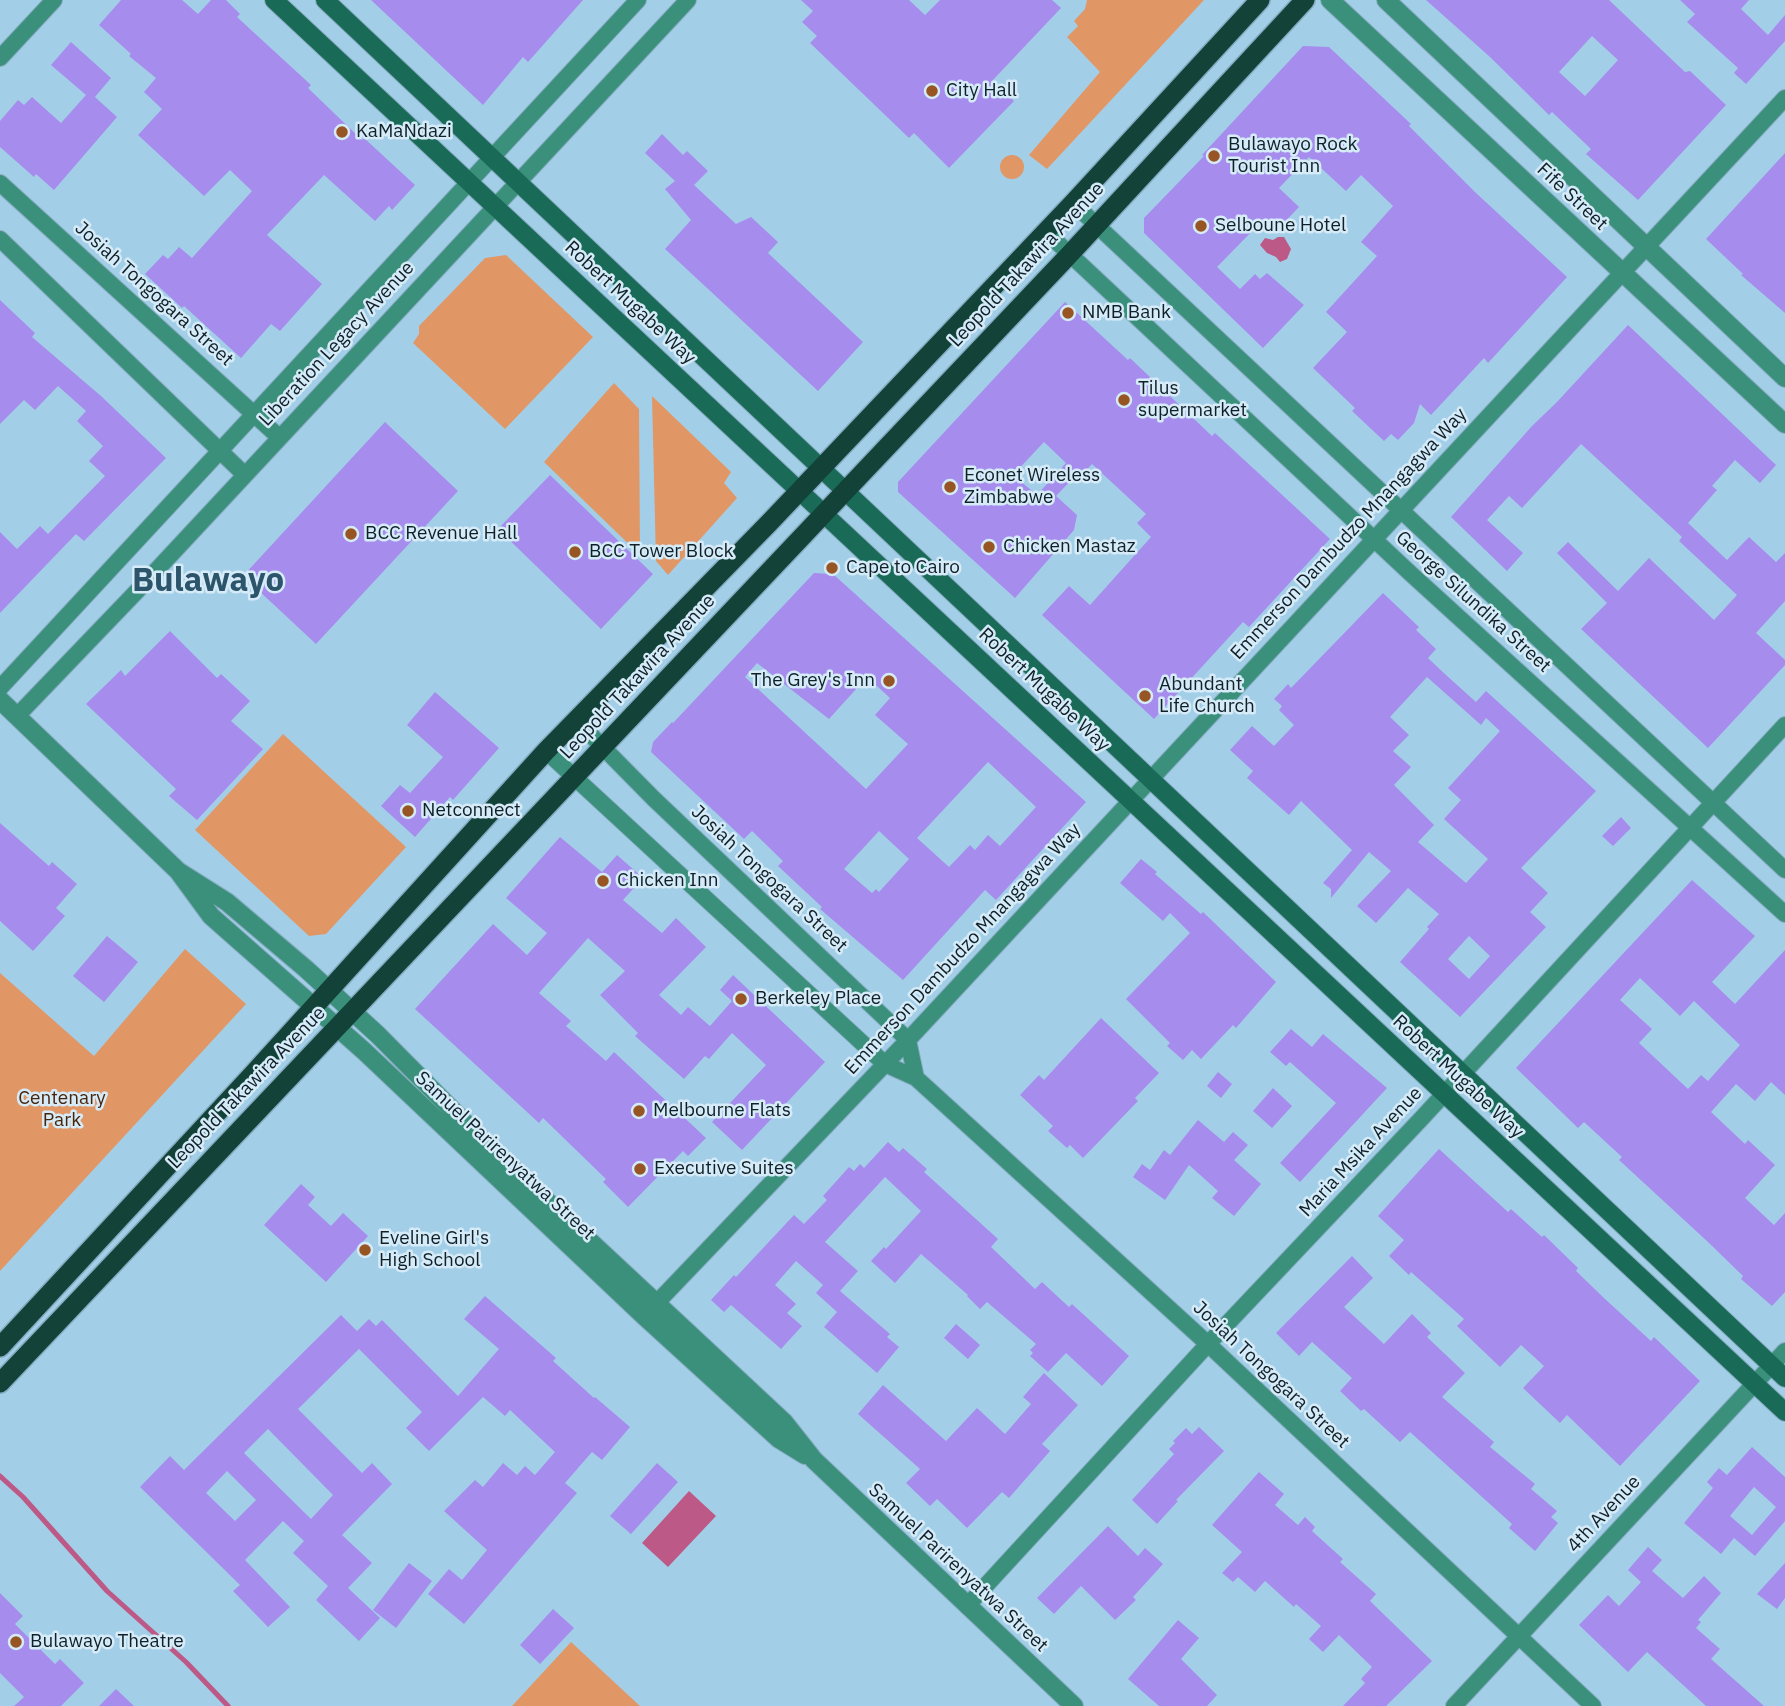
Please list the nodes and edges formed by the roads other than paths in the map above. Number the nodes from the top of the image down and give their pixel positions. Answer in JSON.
{"nodes":[{"id":1,"x":54,"y":0,"type":"edge"},
{"id":2,"x":274,"y":0,"type":"edge"},
{"id":3,"x":325,"y":0,"type":"edge"},
{"id":4,"x":638,"y":0,"type":"edge"},
{"id":5,"x":688,"y":0,"type":"edge"},
{"id":6,"x":1260,"y":0,"type":"edge"},
{"id":7,"x":1305,"y":0,"type":"edge"},
{"id":8,"x":1330,"y":0,"type":"edge"},
{"id":9,"x":1385,"y":0,"type":"edge"},
{"id":10,"x":0,"y":58,"type":"edge"},
{"id":11,"x":1785,"y":98,"type":"edge"},
{"id":12,"x":492,"y":157,"type":"junction"},
{"id":13,"x":469,"y":181,"type":"junction"},
{"id":14,"x":519,"y":181,"type":"junction"},
{"id":15,"x":0,"y":183,"type":"edge"},
{"id":16,"x":1073,"y":203,"type":"junction"},
{"id":17,"x":495,"y":206,"type":"junction"},
{"id":18,"x":1096,"y":226,"type":"junction"},
{"id":19,"x":1045,"y":231,"type":"junction"},
{"id":20,"x":0,"y":239,"type":"edge"},
{"id":21,"x":1646,"y":247,"type":"junction"},
{"id":22,"x":1069,"y":255,"type":"junction"},
{"id":23,"x":1622,"y":273,"type":"junction"},
{"id":24,"x":1785,"y":378,"type":"edge"},
{"id":25,"x":256,"y":414,"type":"junction"},
{"id":26,"x":1785,"y":424,"type":"edge"},
{"id":27,"x":279,"y":437,"type":"junction"},
{"id":28,"x":221,"y":452,"type":"junction"},
{"id":29,"x":821,"y":467,"type":"junction"},
{"id":30,"x":245,"y":475,"type":"junction"},
{"id":31,"x":800,"y":490,"type":"junction"},
{"id":32,"x":846,"y":491,"type":"junction"},
{"id":33,"x":1400,"y":510,"type":"junction"},
{"id":34,"x":824,"y":513,"type":"junction"},
{"id":35,"x":1374,"y":539,"type":"junction"},
{"id":36,"x":0,"y":688,"type":"edge"},
{"id":37,"x":0,"y":700,"type":"edge"},
{"id":38,"x":17,"y":716,"type":"junction"},
{"id":39,"x":576,"y":720,"type":"junction"},
{"id":40,"x":1785,"y":725,"type":"edge"},
{"id":41,"x":603,"y":746,"type":"junction"},
{"id":42,"x":546,"y":751,"type":"junction"},
{"id":43,"x":574,"y":778,"type":"junction"},
{"id":44,"x":1150,"y":779,"type":"junction"},
{"id":45,"x":1130,"y":800,"type":"junction"},
{"id":46,"x":1713,"y":803,"type":"junction"},
{"id":47,"x":1690,"y":828,"type":"junction"},
{"id":48,"x":1785,"y":870,"type":"edge"},
{"id":49,"x":177,"y":871,"type":"junction"},
{"id":50,"x":1785,"y":914,"type":"edge"},
{"id":51,"x":328,"y":990,"type":"junction"},
{"id":52,"x":314,"y":1006,"type":"junction"},
{"id":53,"x":352,"y":1011,"type":"junction"},
{"id":54,"x":337,"y":1027,"type":"junction"},
{"id":55,"x":908,"y":1040,"type":"junction"},
{"id":56,"x":885,"y":1064,"type":"junction"},
{"id":57,"x":1463,"y":1074,"type":"junction"},
{"id":58,"x":916,"y":1078,"type":"junction"},
{"id":59,"x":1445,"y":1094,"type":"junction"},
{"id":60,"x":650,"y":1310,"type":"junction"},
{"id":61,"x":1208,"y":1344,"type":"junction"},
{"id":62,"x":0,"y":1348,"type":"edge"},
{"id":63,"x":1785,"y":1351,"type":"edge"},
{"id":64,"x":1778,"y":1372,"type":"edge"},
{"id":65,"x":0,"y":1383,"type":"edge"},
{"id":66,"x":1755,"y":1384,"type":"junction"},
{"id":67,"x":1785,"y":1412,"type":"edge"},
{"id":68,"x":967,"y":1606,"type":"junction"},
{"id":69,"x":1518,"y":1637,"type":"junction"},
{"id":70,"x":1074,"y":1706,"type":"edge"},
{"id":71,"x":1454,"y":1706,"type":"edge"},
{"id":72,"x":1593,"y":1706,"type":"edge"}],
"edges":[{"from":1,"to":10,"type":"street"},
{"from":2,"to":13,"type":"main road","name":"Robert Mugabe Way"},
{"from":3,"to":12,"type":"main road","name":"Robert Mugabe Way"},
{"from":4,"to":12,"type":"street","name":"Liberation Legacy Avenue"},
{"from":5,"to":14,"type":"street","name":"Liberation Legacy Avenue"},
{"from":6,"to":16,"type":"highway","name":"Leopold Takawira Avenue"},
{"from":7,"to":18,"type":"highway","name":"Leopold Takawira Avenue"},
{"from":8,"to":23,"type":"street","name":"Fife Street"},
{"from":9,"to":21,"type":"street","name":"Fife Street"},
{"from":11,"to":21,"type":"street","name":"Emmerson Dambudzo Mnangagwa Way"},
{"from":12,"to":13,"type":"street","name":"Liberation Legacy Avenue"},
{"from":12,"to":14,"type":"main road","name":"Robert Mugabe Way"},
{"from":13,"to":17,"type":"main road","name":"Robert Mugabe Way"},
{"from":13,"to":25,"type":"street","name":"Liberation Legacy Avenue"},
{"from":14,"to":17,"type":"street","name":"Liberation Legacy Avenue"},
{"from":14,"to":29,"type":"main road","name":"Robert Mugabe Way"},
{"from":15,"to":25,"type":"street","name":"Josiah Tongogara Street"},
{"from":16,"to":18,"type":"street","name":"George Silundika Street"},
{"from":16,"to":19,"type":"highway","name":"Leopold Takawira Avenue"},
{"from":17,"to":27,"type":"street","name":"Liberation Legacy Avenue"},
{"from":17,"to":31,"type":"main road","name":"Robert Mugabe Way"},
{"from":18,"to":22,"type":"highway","name":"Leopold Takawira Avenue"},
{"from":18,"to":33,"type":"street","name":"George Silundika Street"},
{"from":19,"to":22,"type":"street","name":"George Silundika Street"},
{"from":19,"to":29,"type":"highway","name":"Leopold Takawira Avenue"},
{"from":20,"to":28,"type":"street"},
{"from":21,"to":23,"type":"street","name":"Emmerson Dambudzo Mnangagwa Way"},
{"from":21,"to":24,"type":"street","name":"Fife Street"},
{"from":22,"to":32,"type":"highway","name":"Leopold Takawira Avenue"},
{"from":22,"to":35,"type":"street","name":"George Silundika Street"},
{"from":23,"to":26,"type":"street","name":"Fife Street"},
{"from":23,"to":33,"type":"street","name":"Emmerson Dambudzo Mnangagwa Way"},
{"from":25,"to":27,"type":"street","name":"Josiah Tongogara Street"},
{"from":25,"to":28,"type":"street","name":"Liberation Legacy Avenue"},
{"from":27,"to":30,"type":"street","name":"Liberation Legacy Avenue"},
{"from":28,"to":30,"type":"street"},
{"from":28,"to":36,"type":"street","name":"Liberation Legacy Avenue"},
{"from":29,"to":31,"type":"highway","name":"Leopold Takawira Avenue"},
{"from":29,"to":32,"type":"main road","name":"Robert Mugabe Way"},
{"from":30,"to":38,"type":"street","name":"Liberation Legacy Avenue"},
{"from":31,"to":34,"type":"main road","name":"Robert Mugabe Way"},
{"from":31,"to":39,"type":"highway","name":"Leopold Takawira Avenue"},
{"from":32,"to":34,"type":"highway","name":"Leopold Takawira Avenue"},
{"from":32,"to":44,"type":"main road","name":"Robert Mugabe Way"},
{"from":33,"to":35,"type":"street","name":"Emmerson Dambudzo Mnangagwa Way"},
{"from":33,"to":46,"type":"street","name":"George Silundika Street"},
{"from":34,"to":41,"type":"highway","name":"Leopold Takawira Avenue"},
{"from":34,"to":45,"type":"main road","name":"Robert Mugabe Way"},
{"from":35,"to":44,"type":"street","name":"Emmerson Dambudzo Mnangagwa Way"},
{"from":35,"to":47,"type":"street","name":"George Silundika Street"},
{"from":37,"to":38,"type":"street","name":"Samuel Parirenyatwa Street"},
{"from":38,"to":49,"type":"street","name":"Samuel Parirenyatwa Street"},
{"from":39,"to":41,"type":"street","name":"Josiah Tongogara Street"},
{"from":39,"to":42,"type":"highway","name":"Leopold Takawira Avenue"},
{"from":40,"to":46,"type":"street","name":"Maria Msika Avenue"},
{"from":41,"to":43,"type":"highway","name":"Leopold Takawira Avenue"},
{"from":41,"to":55,"type":"street","name":"Josiah Tongogara Street"},
{"from":42,"to":43,"type":"street","name":"Josiah Tongogara Street"},
{"from":42,"to":51,"type":"highway","name":"Leopold Takawira Avenue"},
{"from":43,"to":53,"type":"highway","name":"Leopold Takawira Avenue"},
{"from":43,"to":56,"type":"street","name":"Josiah Tongogara Street"},
{"from":44,"to":45,"type":"street","name":"Emmerson Dambudzo Mnangagwa Way"},
{"from":44,"to":57,"type":"main road","name":"Robert Mugabe Way"},
{"from":45,"to":55,"type":"street","name":"Emmerson Dambudzo Mnangagwa Way"},
{"from":45,"to":59,"type":"main road","name":"Robert Mugabe Way"},
{"from":46,"to":47,"type":"street","name":"Maria Msika Avenue"},
{"from":46,"to":48,"type":"street","name":"George Silundika Street"},
{"from":47,"to":50,"type":"street","name":"George Silundika Street"},
{"from":47,"to":57,"type":"street","name":"Maria Msika Avenue"},
{"from":49,"to":51,"type":"street","name":"Samuel Parirenyatwa Street"},
{"from":49,"to":52,"type":"street","name":"Samuel Parirenyatwa Street"},
{"from":51,"to":52,"type":"highway","name":"Leopold Takawira Avenue"},
{"from":51,"to":53,"type":"street","name":"Samuel Parirenyatwa Street"},
{"from":52,"to":54,"type":"street","name":"Samuel Parirenyatwa Street"},
{"from":52,"to":62,"type":"highway","name":"Leopold Takawira Avenue"},
{"from":53,"to":54,"type":"highway","name":"Leopold Takawira Avenue"},
{"from":53,"to":60,"type":"street","name":"Samuel Parirenyatwa Street"},
{"from":54,"to":60,"type":"street","name":"Samuel Parirenyatwa Street"},
{"from":54,"to":65,"type":"highway","name":"Leopold Takawira Avenue"},
{"from":55,"to":56,"type":"street","name":"Emmerson Dambudzo Mnangagwa Way"},
{"from":55,"to":58,"type":"street"},
{"from":56,"to":58,"type":"street","name":"Josiah Tongogara Street"},
{"from":56,"to":60,"type":"street","name":"Emmerson Dambudzo Mnangagwa Way"},
{"from":57,"to":59,"type":"street","name":"Maria Msika Avenue"},
{"from":57,"to":64,"type":"main road","name":"Robert Mugabe Way"},
{"from":58,"to":61,"type":"street","name":"Josiah Tongogara Street"},
{"from":59,"to":61,"type":"street","name":"Maria Msika Avenue"},
{"from":59,"to":66,"type":"main road","name":"Robert Mugabe Way"},
{"from":60,"to":68,"type":"street","name":"Samuel Parirenyatwa Street"},
{"from":61,"to":68,"type":"street","name":"Maria Msika Avenue"},
{"from":61,"to":69,"type":"street","name":"Josiah Tongogara Street"},
{"from":63,"to":64,"type":"street","name":"4th Avenue"},
{"from":64,"to":66,"type":"street","name":"4th Avenue"},
{"from":66,"to":67,"type":"main road","name":"Robert Mugabe Way"},
{"from":66,"to":69,"type":"street","name":"4th Avenue"},
{"from":68,"to":70,"type":"street","name":"Samuel Parirenyatwa Street"},
{"from":69,"to":71,"type":"street","name":"4th Avenue"},
{"from":69,"to":72,"type":"street","name":"Josiah Tongogara Street"}]}
